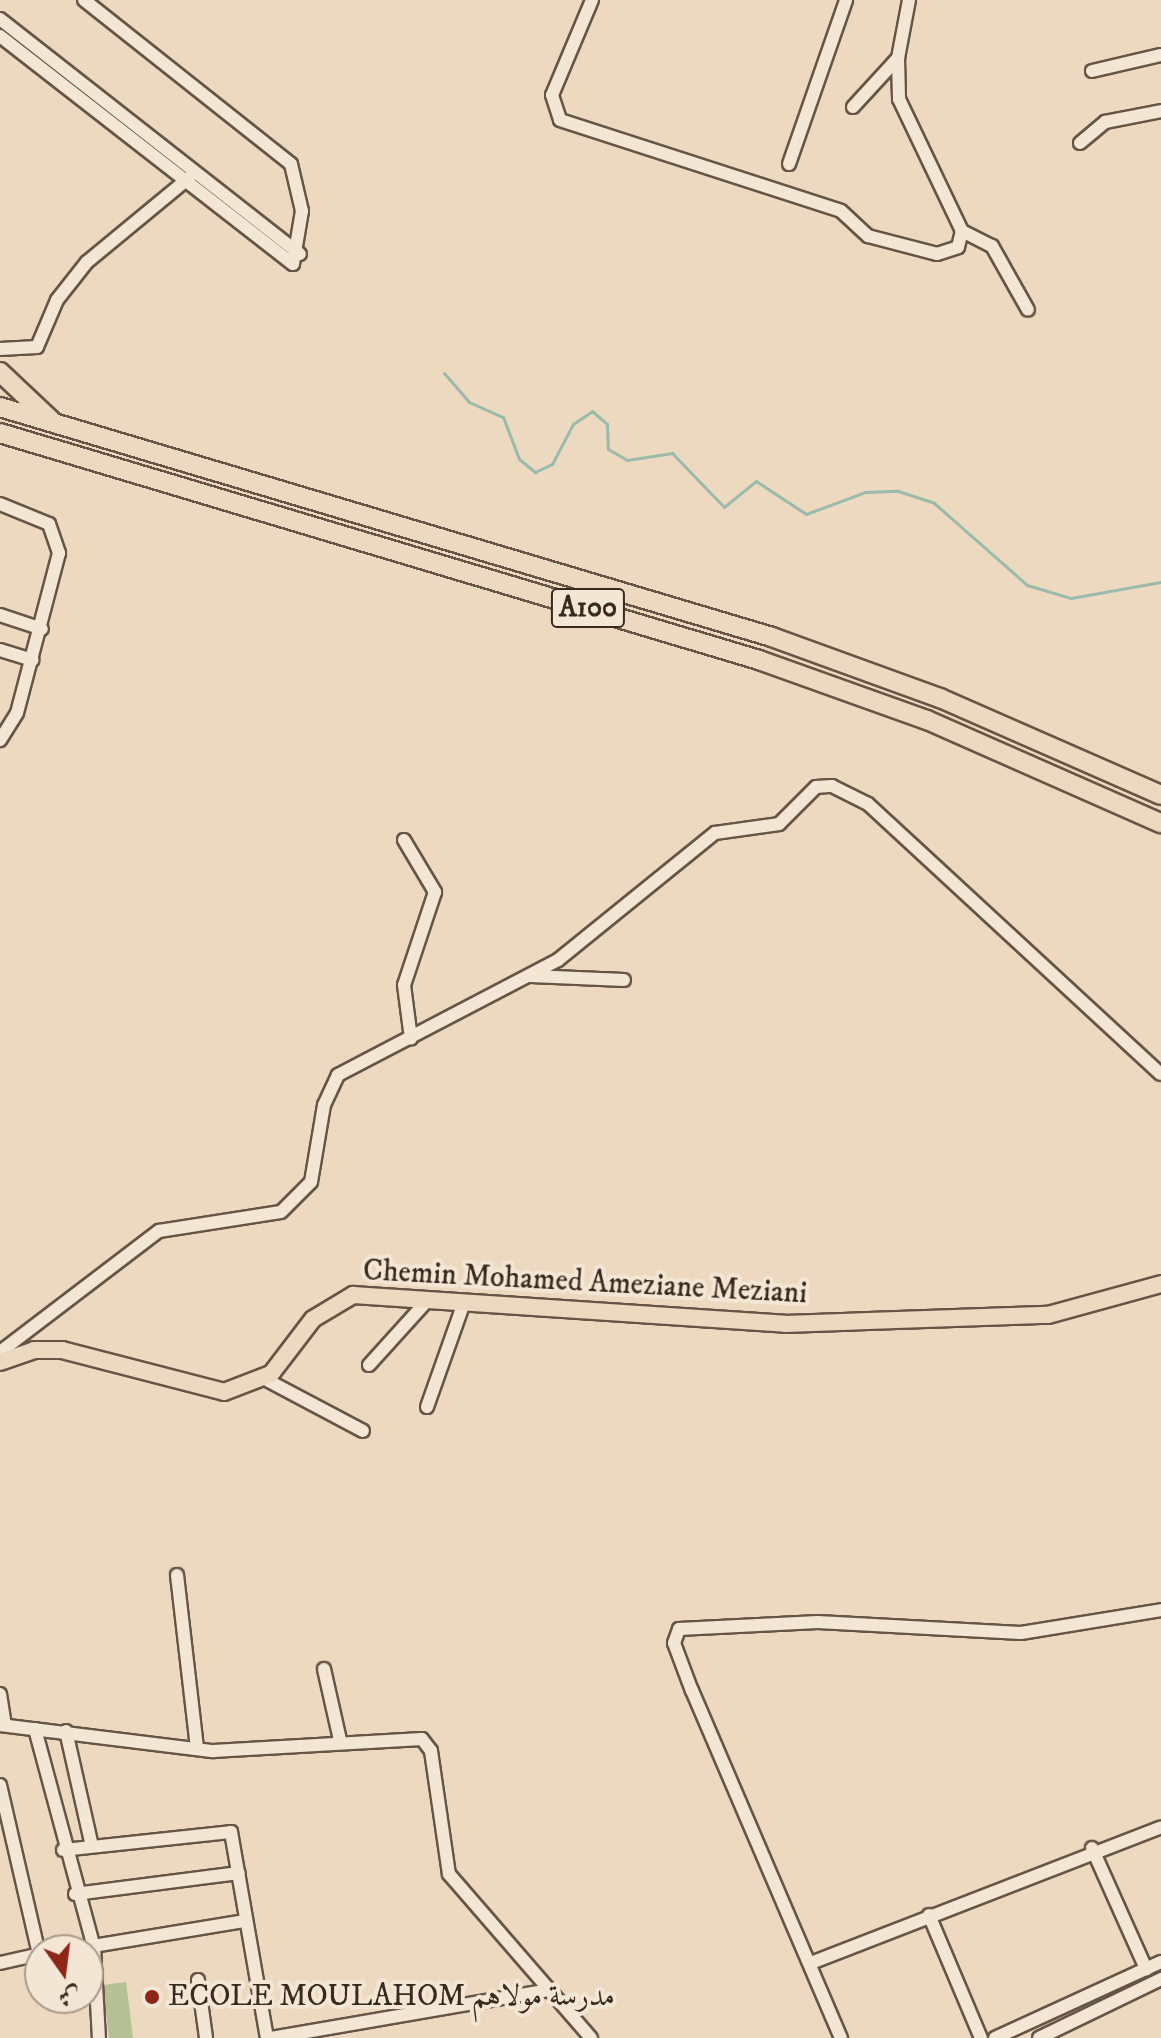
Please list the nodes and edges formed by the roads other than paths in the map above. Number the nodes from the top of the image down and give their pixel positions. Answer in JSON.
{"nodes":[{"id":1,"x":84,"y":0,"type":"edge"},
{"id":2,"x":592,"y":0,"type":"edge"},
{"id":3,"x":846,"y":0,"type":"edge"},
{"id":4,"x":909,"y":0,"type":"edge"},
{"id":5,"x":0,"y":19,"type":"edge"},
{"id":6,"x":0,"y":36,"type":"edge"},
{"id":7,"x":1161,"y":55,"type":"edge"},
{"id":8,"x":898,"y":58,"type":"junction"},
{"id":9,"x":1092,"y":71,"type":"dead end"},
{"id":10,"x":853,"y":107,"type":"dead end"},
{"id":11,"x":1161,"y":111,"type":"edge"},
{"id":12,"x":1080,"y":143,"type":"dead end"},
{"id":13,"x":789,"y":164,"type":"dead end"},
{"id":14,"x":190,"y":177,"type":"junction"},
{"id":15,"x":962,"y":231,"type":"junction"},
{"id":16,"x":1028,"y":310,"type":"dead end"},
{"id":17,"x":0,"y":349,"type":"edge"},
{"id":18,"x":0,"y":372,"type":"edge"},
{"id":19,"x":0,"y":407,"type":"edge"},
{"id":20,"x":53,"y":422,"type":"junction"},
{"id":21,"x":0,"y":433,"type":"edge"},
{"id":22,"x":0,"y":504,"type":"edge"},
{"id":23,"x":0,"y":615,"type":"edge"},
{"id":24,"x":42,"y":629,"type":"junction"},
{"id":25,"x":0,"y":650,"type":"edge"},
{"id":26,"x":33,"y":660,"type":"junction"},
{"id":27,"x":0,"y":740,"type":"edge"},
{"id":28,"x":1161,"y":795,"type":"edge"},
{"id":29,"x":1161,"y":823,"type":"edge"},
{"id":30,"x":404,"y":840,"type":"dead end"},
{"id":31,"x":527,"y":976,"type":"junction"},
{"id":32,"x":624,"y":980,"type":"dead end"},
{"id":33,"x":411,"y":1039,"type":"junction"},
{"id":34,"x":1161,"y":1074,"type":"edge"},
{"id":35,"x":1161,"y":1284,"type":"edge"},
{"id":36,"x":425,"y":1303,"type":"junction"},
{"id":37,"x":462,"y":1308,"type":"junction"},
{"id":38,"x":0,"y":1352,"type":"edge"},
{"id":39,"x":0,"y":1362,"type":"edge"},
{"id":40,"x":369,"y":1365,"type":"dead end"},
{"id":41,"x":263,"y":1378,"type":"junction"},
{"id":42,"x":427,"y":1407,"type":"dead end"},
{"id":43,"x":363,"y":1431,"type":"dead end"},
{"id":44,"x":177,"y":1575,"type":"dead end"},
{"id":45,"x":1161,"y":1610,"type":"edge"},
{"id":46,"x":324,"y":1669,"type":"dead end"},
{"id":47,"x":0,"y":1694,"type":"edge"},
{"id":48,"x":3,"y":1725,"type":"edge"},
{"id":49,"x":35,"y":1729,"type":"junction"},
{"id":50,"x":66,"y":1731,"type":"junction"},
{"id":51,"x":340,"y":1740,"type":"junction"},
{"id":52,"x":197,"y":1747,"type":"junction"},
{"id":53,"x":0,"y":1785,"type":"edge"},
{"id":54,"x":1161,"y":1827,"type":"edge"},
{"id":55,"x":92,"y":1846,"type":"junction"},
{"id":56,"x":1092,"y":1848,"type":"junction"},
{"id":57,"x":63,"y":1850,"type":"junction"},
{"id":58,"x":239,"y":1873,"type":"junction"},
{"id":59,"x":75,"y":1894,"type":"junction"},
{"id":60,"x":929,"y":1915,"type":"junction"},
{"id":61,"x":244,"y":1921,"type":"junction"},
{"id":62,"x":35,"y":1934,"type":"edge"},
{"id":63,"x":89,"y":1934,"type":"edge"},
{"id":64,"x":104,"y":1945,"type":"edge"},
{"id":65,"x":24,"y":1958,"type":"edge"},
{"id":66,"x":1161,"y":1962,"type":"edge"},
{"id":67,"x":0,"y":1963,"type":"edge"},
{"id":68,"x":811,"y":1963,"type":"junction"},
{"id":69,"x":1146,"y":1969,"type":"junction"},
{"id":70,"x":1161,"y":1979,"type":"edge"},
{"id":71,"x":198,"y":1980,"type":"dead end"},
{"id":72,"x":550,"y":1990,"type":"junction"},
{"id":73,"x":98,"y":2014,"type":"edge"},
{"id":74,"x":99,"y":2038,"type":"edge"},
{"id":75,"x":206,"y":2038,"type":"edge"},
{"id":76,"x":269,"y":2038,"type":"edge"},
{"id":77,"x":591,"y":2038,"type":"edge"},
{"id":78,"x":841,"y":2038,"type":"edge"},
{"id":79,"x":981,"y":2038,"type":"edge"},
{"id":80,"x":995,"y":2038,"type":"edge"},
{"id":81,"x":1039,"y":2038,"type":"edge"}],
"edges":[{"from":1,"to":14,"type":"street"},
{"from":2,"to":15,"type":"street"},
{"from":3,"to":13,"type":"street"},
{"from":4,"to":8,"type":"street"},
{"from":5,"to":14,"type":"street"},
{"from":6,"to":14,"type":"street"},
{"from":7,"to":9,"type":"street"},
{"from":8,"to":10,"type":"street"},
{"from":8,"to":15,"type":"street"},
{"from":11,"to":12,"type":"street"},
{"from":14,"to":17,"type":"street"},
{"from":15,"to":16,"type":"street"},
{"from":18,"to":20,"type":"highway"},
{"from":19,"to":20,"type":"highway","number":"A100"},
{"from":20,"to":28,"type":"highway","number":"A100"},
{"from":21,"to":29,"type":"highway","number":"A100"},
{"from":22,"to":24,"type":"street"},
{"from":23,"to":24,"type":"street"},
{"from":24,"to":26,"type":"street"},
{"from":25,"to":26,"type":"street"},
{"from":26,"to":27,"type":"street"},
{"from":30,"to":33,"type":"street"},
{"from":31,"to":32,"type":"street"},
{"from":31,"to":33,"type":"street"},
{"from":31,"to":34,"type":"street"},
{"from":33,"to":38,"type":"street"},
{"from":35,"to":37,"type":"main road","name":"Chemin Mohamed Ameziane Meziani"},
{"from":36,"to":37,"type":"main road","name":"Chemin Mohamed Ameziane Meziani"},
{"from":36,"to":40,"type":"street"},
{"from":36,"to":41,"type":"main road","name":"Chemin Mohamed Ameziane Meziani"},
{"from":37,"to":42,"type":"street"},
{"from":39,"to":41,"type":"main road","name":"Chemin Mohamed Ameziane Meziani"},
{"from":41,"to":43,"type":"street"},
{"from":44,"to":52,"type":"street"},
{"from":45,"to":68,"type":"street"},
{"from":46,"to":51,"type":"street"},
{"from":47,"to":48,"type":"street"},
{"from":48,"to":49,"type":"street"},
{"from":49,"to":50,"type":"street"},
{"from":49,"to":57,"type":"street"},
{"from":50,"to":52,"type":"street"},
{"from":50,"to":55,"type":"street"},
{"from":51,"to":52,"type":"street"},
{"from":51,"to":72,"type":"street"},
{"from":53,"to":62,"type":"street"},
{"from":54,"to":56,"type":"street"},
{"from":55,"to":57,"type":"street"},
{"from":55,"to":58,"type":"street"},
{"from":56,"to":60,"type":"street"},
{"from":56,"to":69,"type":"street"},
{"from":57,"to":59,"type":"street"},
{"from":58,"to":59,"type":"street"},
{"from":58,"to":61,"type":"street"},
{"from":59,"to":63,"type":"street"},
{"from":60,"to":68,"type":"street"},
{"from":60,"to":79,"type":"street"},
{"from":61,"to":64,"type":"street"},
{"from":61,"to":76,"type":"street"},
{"from":65,"to":67,"type":"street"},
{"from":66,"to":69,"type":"street"},
{"from":68,"to":78,"type":"street"},
{"from":69,"to":80,"type":"street"},
{"from":70,"to":81,"type":"street"},
{"from":71,"to":75,"type":"street"},
{"from":72,"to":76,"type":"street"},
{"from":72,"to":77,"type":"street"},
{"from":73,"to":74,"type":"street"}]}
